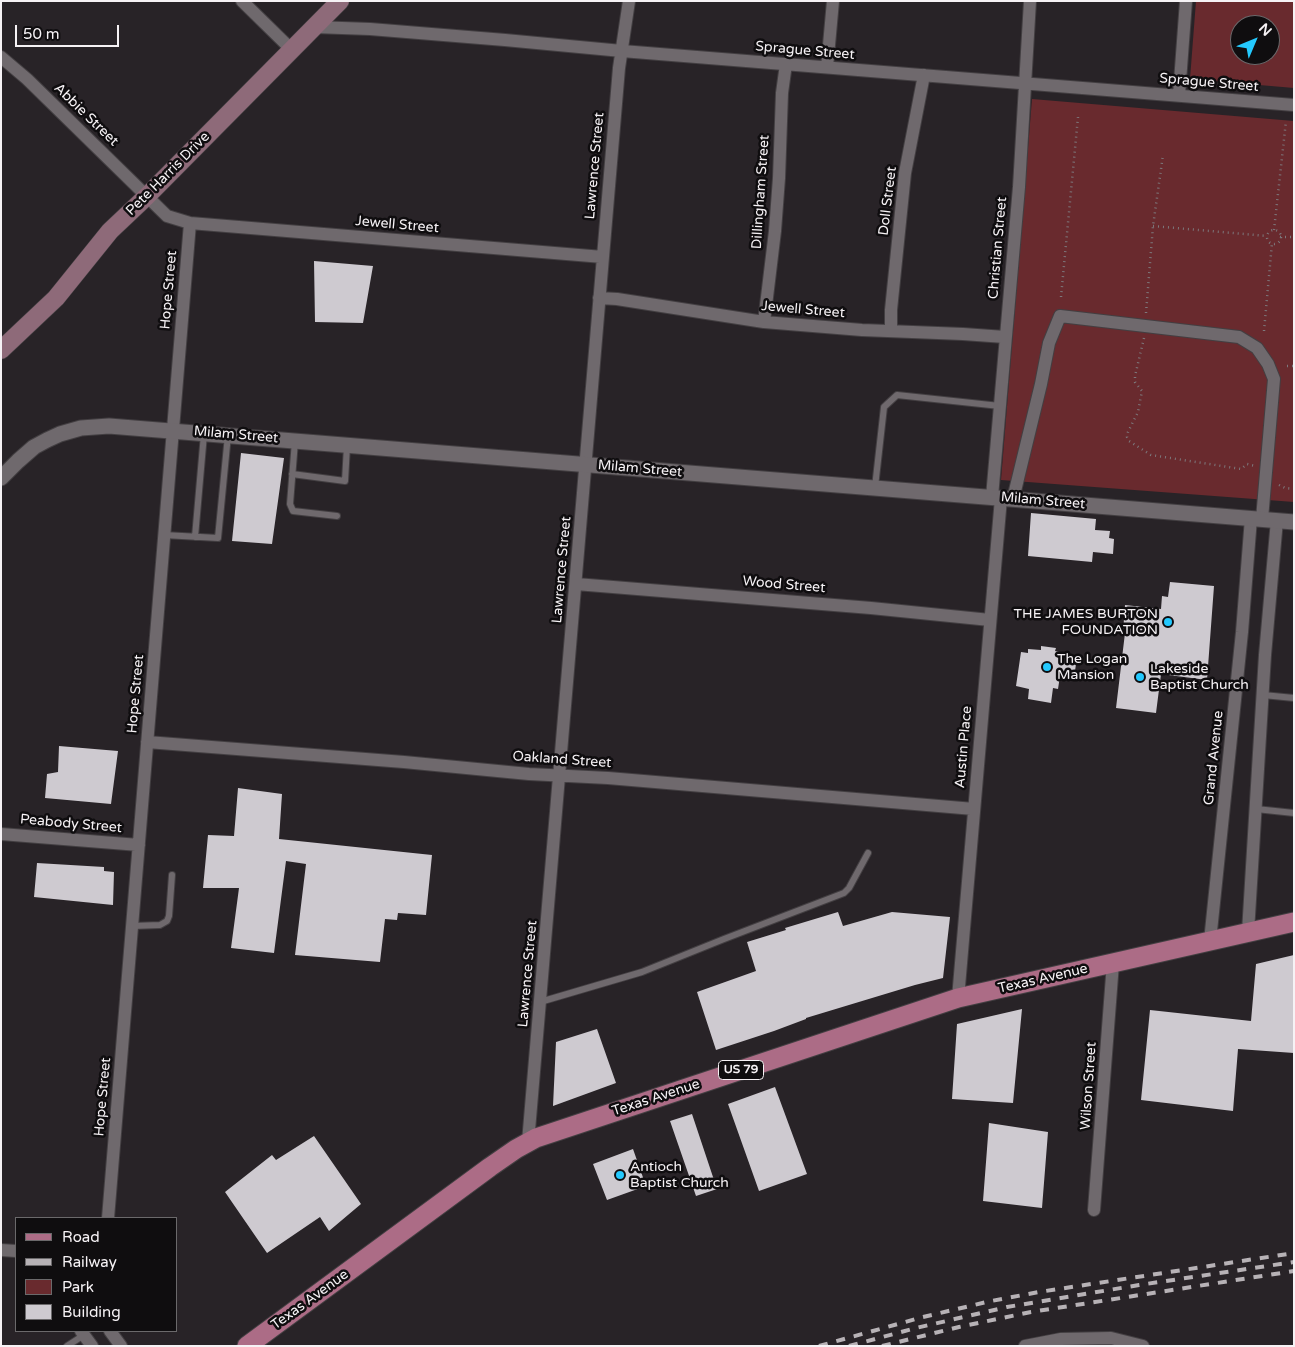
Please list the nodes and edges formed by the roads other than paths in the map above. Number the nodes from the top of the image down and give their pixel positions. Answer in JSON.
{"nodes":[{"id":1,"x":242,"y":1,"type":"edge"},
{"id":2,"x":340,"y":1,"type":"edge"},
{"id":3,"x":629,"y":1,"type":"edge"},
{"id":4,"x":833,"y":1,"type":"edge"},
{"id":5,"x":1030,"y":1,"type":"edge"},
{"id":6,"x":1186,"y":1,"type":"edge"},
{"id":7,"x":314,"y":27,"type":"junction"},
{"id":8,"x":292,"y":50,"type":"junction"},
{"id":9,"x":622,"y":50,"type":"junction"},
{"id":10,"x":1,"y":57,"type":"edge"},
{"id":11,"x":786,"y":64,"type":"junction"},
{"id":12,"x":827,"y":67,"type":"junction"},
{"id":13,"x":924,"y":76,"type":"junction"},
{"id":14,"x":1025,"y":82,"type":"junction"},
{"id":15,"x":1179,"y":95,"type":"junction"},
{"id":16,"x":1294,"y":105,"type":"edge"},
{"id":17,"x":148,"y":196,"type":"junction"},
{"id":18,"x":190,"y":223,"type":"junction"},
{"id":19,"x":602,"y":257,"type":"junction"},
{"id":20,"x":599,"y":298,"type":"junction"},
{"id":21,"x":764,"y":322,"type":"junction"},
{"id":22,"x":890,"y":330,"type":"junction"},
{"id":23,"x":1005,"y":337,"type":"junction"},
{"id":24,"x":1,"y":350,"type":"edge"},
{"id":25,"x":1000,"y":406,"type":"junction"},
{"id":26,"x":173,"y":430,"type":"junction"},
{"id":27,"x":204,"y":433,"type":"junction"},
{"id":28,"x":228,"y":434,"type":"junction"},
{"id":29,"x":295,"y":440,"type":"junction"},
{"id":30,"x":347,"y":444,"type":"junction"},
{"id":31,"x":585,"y":464,"type":"junction"},
{"id":32,"x":292,"y":474,"type":"junction"},
{"id":33,"x":1,"y":478,"type":"edge"},
{"id":34,"x":875,"y":487,"type":"junction"},
{"id":35,"x":1002,"y":498,"type":"junction"},
{"id":36,"x":337,"y":516,"type":"dead end"},
{"id":37,"x":1256,"y":519,"type":"junction"},
{"id":38,"x":1277,"y":520,"type":"junction"},
{"id":39,"x":1294,"y":522,"type":"edge"},
{"id":40,"x":164,"y":535,"type":"junction"},
{"id":41,"x":195,"y":537,"type":"junction"},
{"id":42,"x":576,"y":584,"type":"junction"},
{"id":43,"x":990,"y":620,"type":"junction"},
{"id":44,"x":1263,"y":695,"type":"junction"},
{"id":45,"x":1294,"y":698,"type":"edge"},
{"id":46,"x":147,"y":742,"type":"junction"},
{"id":47,"x":560,"y":775,"type":"junction"},
{"id":48,"x":974,"y":809,"type":"junction"},
{"id":49,"x":1256,"y":809,"type":"junction"},
{"id":50,"x":1294,"y":813,"type":"edge"},
{"id":51,"x":1,"y":834,"type":"edge"},
{"id":52,"x":139,"y":845,"type":"junction"},
{"id":53,"x":868,"y":853,"type":"dead end"},
{"id":54,"x":172,"y":875,"type":"dead end"},
{"id":55,"x":1294,"y":922,"type":"edge"},
{"id":56,"x":132,"y":926,"type":"junction"},
{"id":57,"x":1248,"y":932,"type":"junction"},
{"id":58,"x":1210,"y":940,"type":"junction"},
{"id":59,"x":1114,"y":963,"type":"junction"},
{"id":60,"x":958,"y":998,"type":"junction"},
{"id":61,"x":540,"y":1002,"type":"junction"},
{"id":62,"x":528,"y":1142,"type":"junction"},
{"id":63,"x":1094,"y":1210,"type":"dead end"},
{"id":64,"x":108,"y":1217,"type":"edge"},
{"id":65,"x":1,"y":1250,"type":"edge"},
{"id":66,"x":15,"y":1251,"type":"edge"},
{"id":67,"x":111,"y":1332,"type":"edge"},
{"id":68,"x":83,"y":1333,"type":"edge"},
{"id":69,"x":1139,"y":1345,"type":"edge"},
{"id":70,"x":67,"y":1346,"type":"edge"},
{"id":71,"x":92,"y":1346,"type":"edge"},
{"id":72,"x":121,"y":1346,"type":"edge"},
{"id":73,"x":247,"y":1346,"type":"edge"},
{"id":74,"x":1025,"y":1346,"type":"edge"}],
"edges":[{"from":1,"to":8,"type":"street"},
{"from":2,"to":7,"type":"main road","name":"Pete Harris Drive"},
{"from":3,"to":9,"type":"street","name":"Lawrence Street"},
{"from":4,"to":12,"type":"street"},
{"from":5,"to":14,"type":"street","name":"Christian Street"},
{"from":6,"to":15,"type":"street"},
{"from":7,"to":8,"type":"main road","name":"Pete Harris Drive"},
{"from":7,"to":9,"type":"street","name":"Sprague Street"},
{"from":8,"to":17,"type":"main road","name":"Pete Harris Drive"},
{"from":9,"to":11,"type":"street","name":"Sprague Street"},
{"from":9,"to":19,"type":"street","name":"Lawrence Street"},
{"from":10,"to":17,"type":"street","name":"Abbie Street"},
{"from":11,"to":12,"type":"street","name":"Sprague Street"},
{"from":11,"to":21,"type":"street","name":"Dillingham Street"},
{"from":12,"to":13,"type":"street","name":"Sprague Street"},
{"from":13,"to":14,"type":"street","name":"Sprague Street"},
{"from":13,"to":22,"type":"street","name":"Doll Street"},
{"from":14,"to":15,"type":"street","name":"Sprague Street"},
{"from":14,"to":23,"type":"street","name":"Christian Street"},
{"from":15,"to":16,"type":"street","name":"Sprague Street"},
{"from":17,"to":18,"type":"street"},
{"from":17,"to":24,"type":"main road","name":"Pete Harris Drive"},
{"from":18,"to":19,"type":"street","name":"Jewell Street"},
{"from":18,"to":26,"type":"street","name":"Hope Street"},
{"from":19,"to":20,"type":"street","name":"Lawrence Street"},
{"from":20,"to":21,"type":"street","name":"Jewell Street"},
{"from":20,"to":31,"type":"street","name":"Lawrence Street"},
{"from":21,"to":22,"type":"street","name":"Jewell Street"},
{"from":22,"to":23,"type":"street","name":"Jewell Street"},
{"from":23,"to":25,"type":"street","name":"Christian Street"},
{"from":25,"to":34,"type":"lane"},
{"from":25,"to":35,"type":"street","name":"Christian Street"},
{"from":26,"to":27,"type":"street","name":"Milam Street"},
{"from":26,"to":33,"type":"street","name":"Milam Street"},
{"from":26,"to":40,"type":"street","name":"Hope Street"},
{"from":27,"to":28,"type":"street","name":"Milam Street"},
{"from":27,"to":41,"type":"lane"},
{"from":28,"to":29,"type":"street","name":"Milam Street"},
{"from":28,"to":41,"type":"lane"},
{"from":29,"to":30,"type":"street","name":"Milam Street"},
{"from":29,"to":32,"type":"lane"},
{"from":30,"to":31,"type":"street","name":"Milam Street"},
{"from":30,"to":32,"type":"lane"},
{"from":31,"to":34,"type":"street","name":"Milam Street"},
{"from":31,"to":42,"type":"street","name":"Lawrence Street"},
{"from":32,"to":36,"type":"lane"},
{"from":34,"to":35,"type":"street","name":"Milam Street"},
{"from":35,"to":37,"type":"street","name":"Milam Street"},
{"from":35,"to":37,"type":"street","name":"Grand Avenue"},
{"from":35,"to":43,"type":"street","name":"Austin Place"},
{"from":37,"to":38,"type":"street","name":"Milam Street"},
{"from":37,"to":58,"type":"street","name":"Grand Avenue"},
{"from":38,"to":39,"type":"street","name":"Milam Street"},
{"from":38,"to":44,"type":"street"},
{"from":40,"to":41,"type":"lane"},
{"from":40,"to":46,"type":"street","name":"Hope Street"},
{"from":42,"to":43,"type":"street","name":"Wood Street"},
{"from":42,"to":47,"type":"street","name":"Lawrence Street"},
{"from":43,"to":48,"type":"street","name":"Austin Place"},
{"from":44,"to":45,"type":"lane"},
{"from":44,"to":49,"type":"street"},
{"from":46,"to":47,"type":"street","name":"Oakland Street"},
{"from":46,"to":52,"type":"street","name":"Hope Street"},
{"from":47,"to":48,"type":"street","name":"Oakland Street"},
{"from":47,"to":61,"type":"street","name":"Lawrence Street"},
{"from":48,"to":60,"type":"street","name":"Austin Place"},
{"from":49,"to":50,"type":"lane"},
{"from":49,"to":57,"type":"street"},
{"from":51,"to":52,"type":"street","name":"Peabody Street"},
{"from":52,"to":56,"type":"street","name":"Hope Street"},
{"from":53,"to":61,"type":"lane"},
{"from":54,"to":56,"type":"lane"},
{"from":55,"to":57,"type":"main road","name":"Texas Avenue","number":"US 79"},
{"from":56,"to":64,"type":"street","name":"Hope Street"},
{"from":57,"to":58,"type":"main road","name":"Texas Avenue","number":"US 79"},
{"from":58,"to":59,"type":"main road","name":"Texas Avenue","number":"US 79"},
{"from":59,"to":60,"type":"main road","name":"Texas Avenue","number":"US 79"},
{"from":59,"to":63,"type":"street","name":"Wilson Street"},
{"from":60,"to":62,"type":"main road","name":"Texas Avenue","number":"US 79"},
{"from":61,"to":62,"type":"street","name":"Lawrence Street"},
{"from":62,"to":73,"type":"main road","name":"Texas Avenue","number":"US 79"},
{"from":65,"to":66,"type":"street"},
{"from":67,"to":72,"type":"street"},
{"from":68,"to":70,"type":"lane"},
{"from":68,"to":71,"type":"street"},
{"from":69,"to":74,"type":"street"}]}
